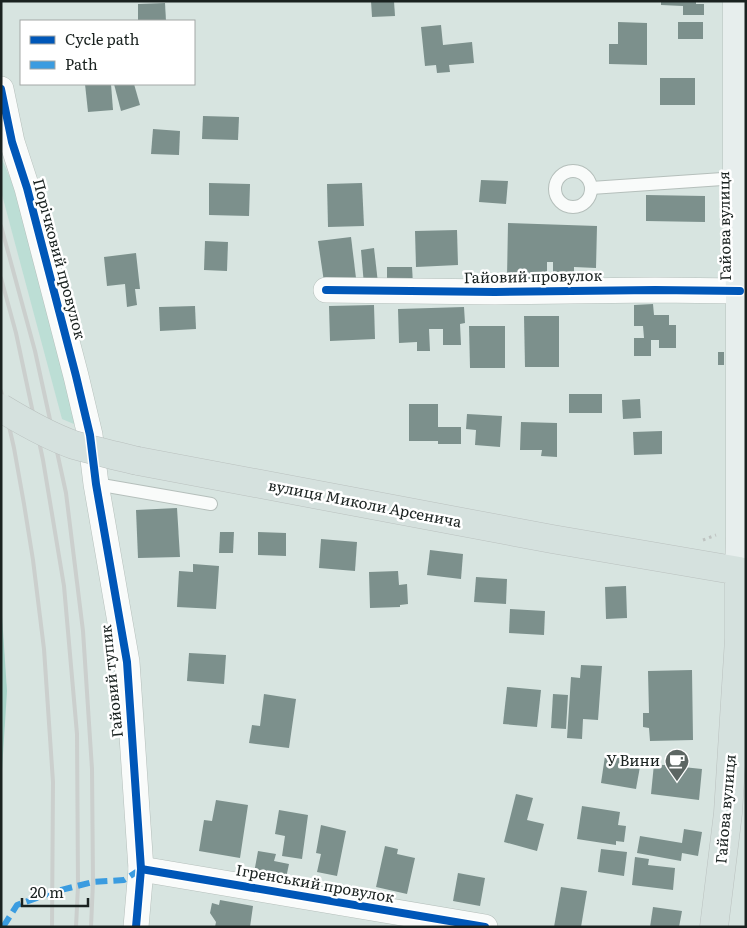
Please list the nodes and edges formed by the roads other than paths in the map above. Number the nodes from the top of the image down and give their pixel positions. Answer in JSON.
{"nodes":[{"id":1,"x":737,"y":1,"type":"edge"},
{"id":2,"x":741,"y":61,"type":"edge"},
{"id":3,"x":1,"y":89,"type":"edge"},
{"id":4,"x":737,"y":178,"type":"junction"},
{"id":5,"x":591,"y":188,"type":"dead end"},
{"id":6,"x":326,"y":290,"type":"dead end"},
{"id":7,"x":740,"y":291,"type":"junction"},
{"id":8,"x":1,"y":408,"type":"edge"},
{"id":9,"x":90,"y":435,"type":"joint"},
{"id":10,"x":96,"y":484,"type":"junction"},
{"id":11,"x":211,"y":504,"type":"dead end"},
{"id":12,"x":739,"y":571,"type":"junction"},
{"id":13,"x":742,"y":639,"type":"edge"},
{"id":14,"x":141,"y":869,"type":"junction"},
{"id":15,"x":136,"y":927,"type":"edge"},
{"id":16,"x":485,"y":927,"type":"edge"},
{"id":17,"x":714,"y":927,"type":"edge"}],
"edges":[{"from":1,"to":2,"type":"main road","name":"Гайова вулиця"},
{"from":2,"to":4,"type":"main road","name":"Гайова вулиця"},
{"from":3,"to":9,"type":"street","name":"Порічковий провулок"},
{"from":4,"to":5,"type":"lane"},
{"from":4,"to":7,"type":"main road","name":"Гайова вулиця"},
{"from":6,"to":7,"type":"street","name":"Гайовий провулок"},
{"from":7,"to":12,"type":"main road","name":"Гайова вулиця"},
{"from":8,"to":12,"type":"main road","name":"вулиця Миколи Арсенича","bridge":true},
{"from":9,"to":10,"type":"street","name":"Гайовий тупик"},
{"from":10,"to":11,"type":"lane"},
{"from":10,"to":14,"type":"street","name":"Гайовий тупик"},
{"from":12,"to":13,"type":"main road","name":"Гайова вулиця"},
{"from":13,"to":17,"type":"main road","name":"Гайова вулиця"},
{"from":14,"to":15,"type":"street","name":"Гайовий тупик"},
{"from":14,"to":16,"type":"street","name":"Ігренський провулок"}]}
